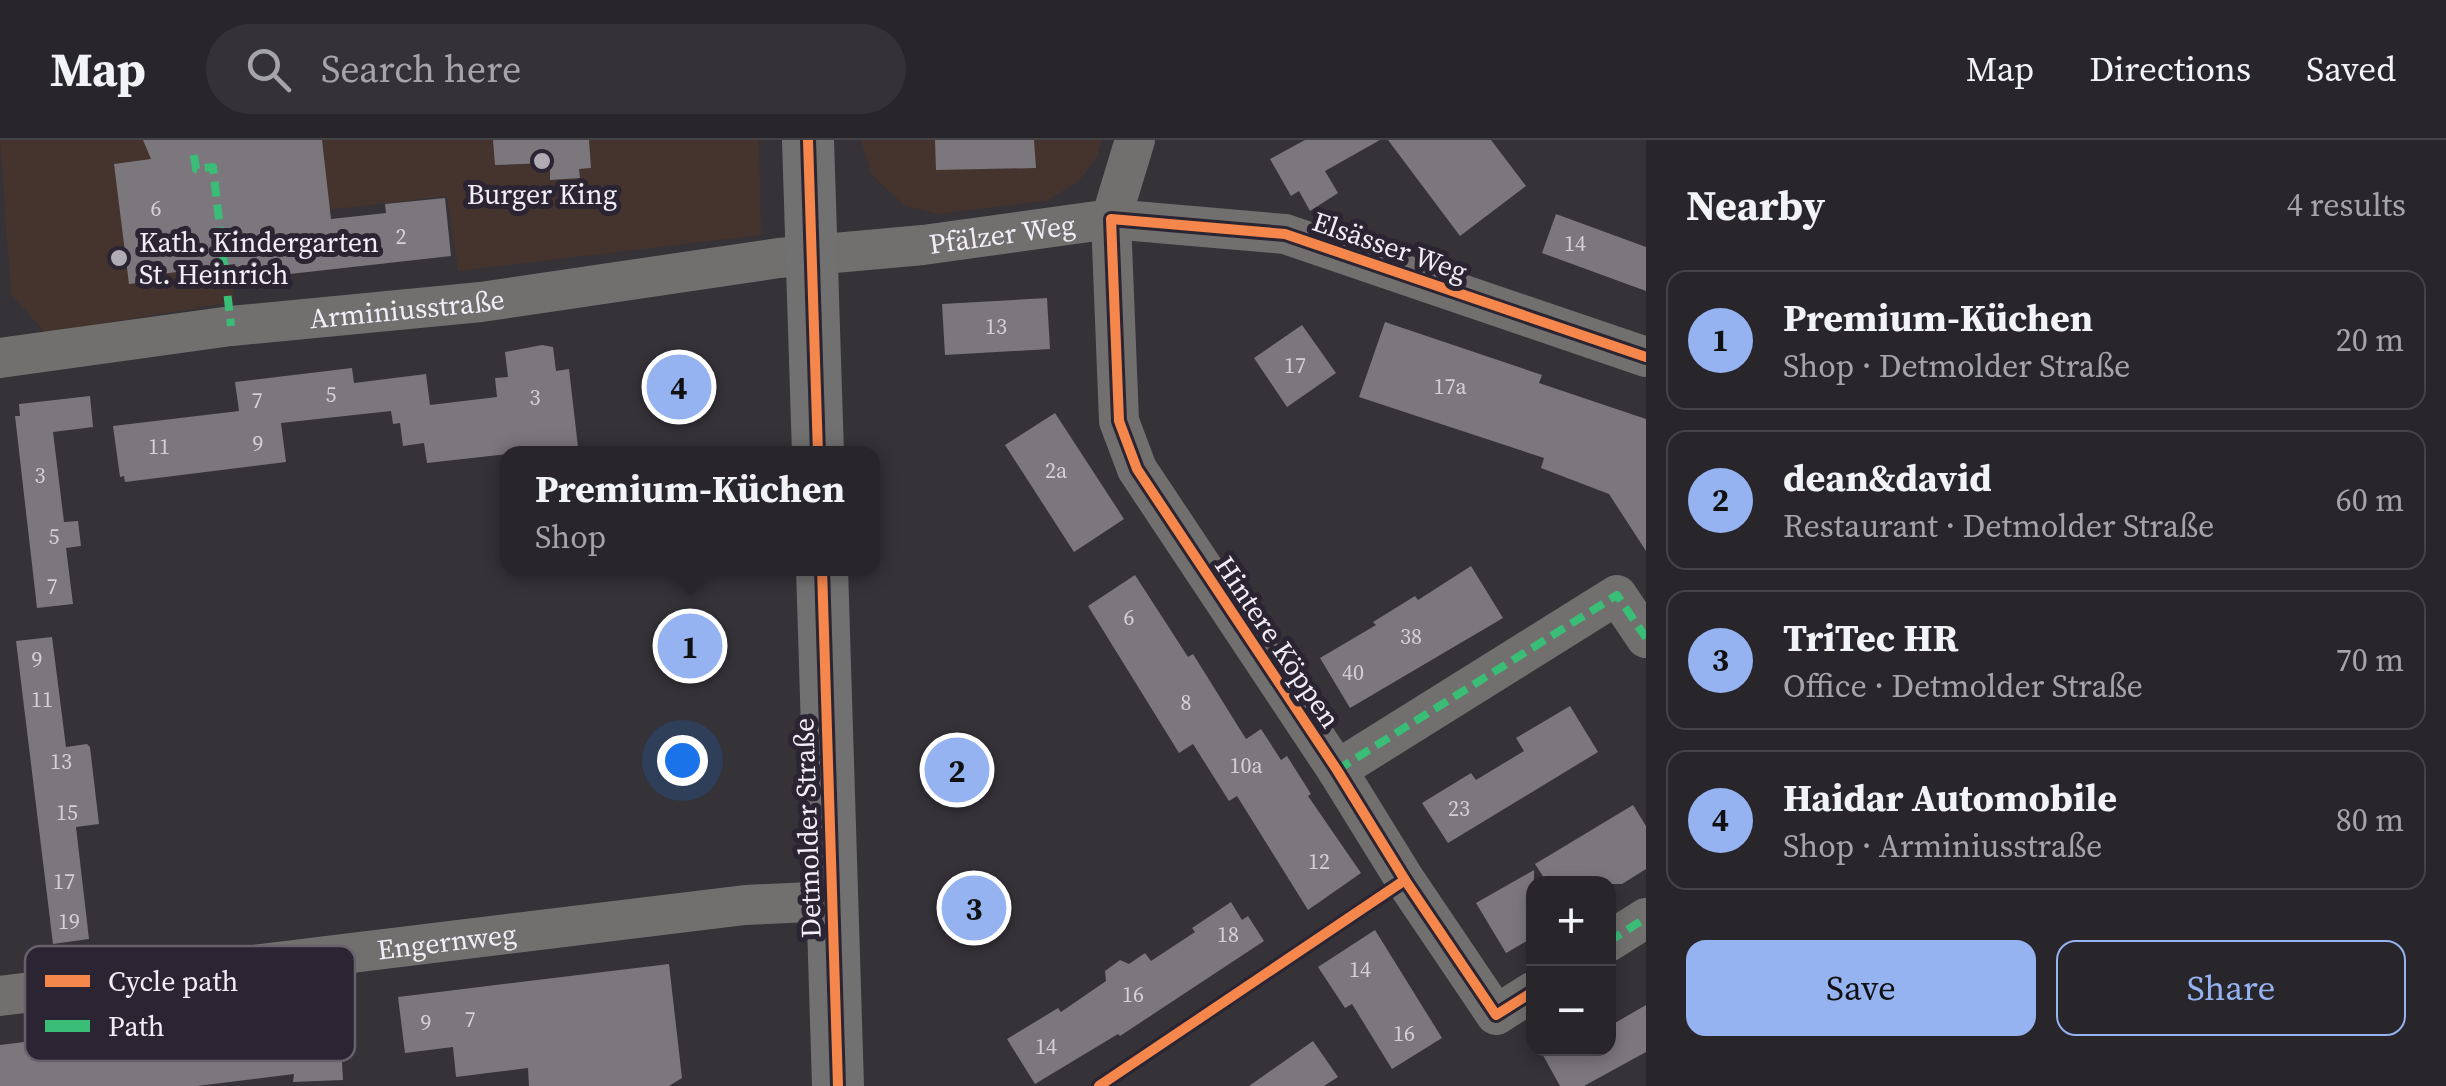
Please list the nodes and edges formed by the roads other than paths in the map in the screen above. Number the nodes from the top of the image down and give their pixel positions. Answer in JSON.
{"nodes":[{"id":1,"x":808,"y":140,"type":"edge"},
{"id":2,"x":1135,"y":140,"type":"edge"},
{"id":3,"x":1111,"y":219,"type":"junction"},
{"id":4,"x":812,"y":255,"type":"junction"},
{"id":5,"x":1646,"y":357,"type":"edge"},
{"id":6,"x":0,"y":358,"type":"edge"},
{"id":7,"x":818,"y":446,"type":"edge"},
{"id":8,"x":822,"y":576,"type":"edge"},
{"id":9,"x":1646,"y":638,"type":"edge"},
{"id":10,"x":1337,"y":770,"type":"junction"},
{"id":11,"x":832,"y":901,"type":"junction"},
{"id":12,"x":1646,"y":918,"type":"edge"},
{"id":13,"x":1616,"y":937,"type":"edge"},
{"id":14,"x":355,"y":953,"type":"edge"},
{"id":15,"x":25,"y":993,"type":"edge"},
{"id":16,"x":0,"y":996,"type":"edge"},
{"id":17,"x":1526,"y":996,"type":"edge"},
{"id":18,"x":838,"y":1086,"type":"edge"}],
"edges":[{"from":1,"to":4,"type":"main road"},
{"from":2,"to":3,"type":"street","name":"Pfälzer Weg"},
{"from":3,"to":4,"type":"street","name":"Pfälzer Weg"},
{"from":3,"to":5,"type":"street","name":"Elsässer Weg"},
{"from":3,"to":10,"type":"street","name":"Hintere Köppen"},
{"from":4,"to":6,"type":"street","name":"Arminiusstraße"},
{"from":4,"to":7,"type":"main road"},
{"from":8,"to":11,"type":"main road","name":"Detmolder Straße"},
{"from":9,"to":10,"type":"street","name":"Hintere Köppen"},
{"from":10,"to":17,"type":"street","name":"Hintere Köppen"},
{"from":11,"to":14,"type":"street","name":"Engernweg"},
{"from":11,"to":18,"type":"main road","name":"Detmolder Straße"},
{"from":12,"to":13,"type":"street"},
{"from":15,"to":16,"type":"street","name":"Engernweg"}]}
